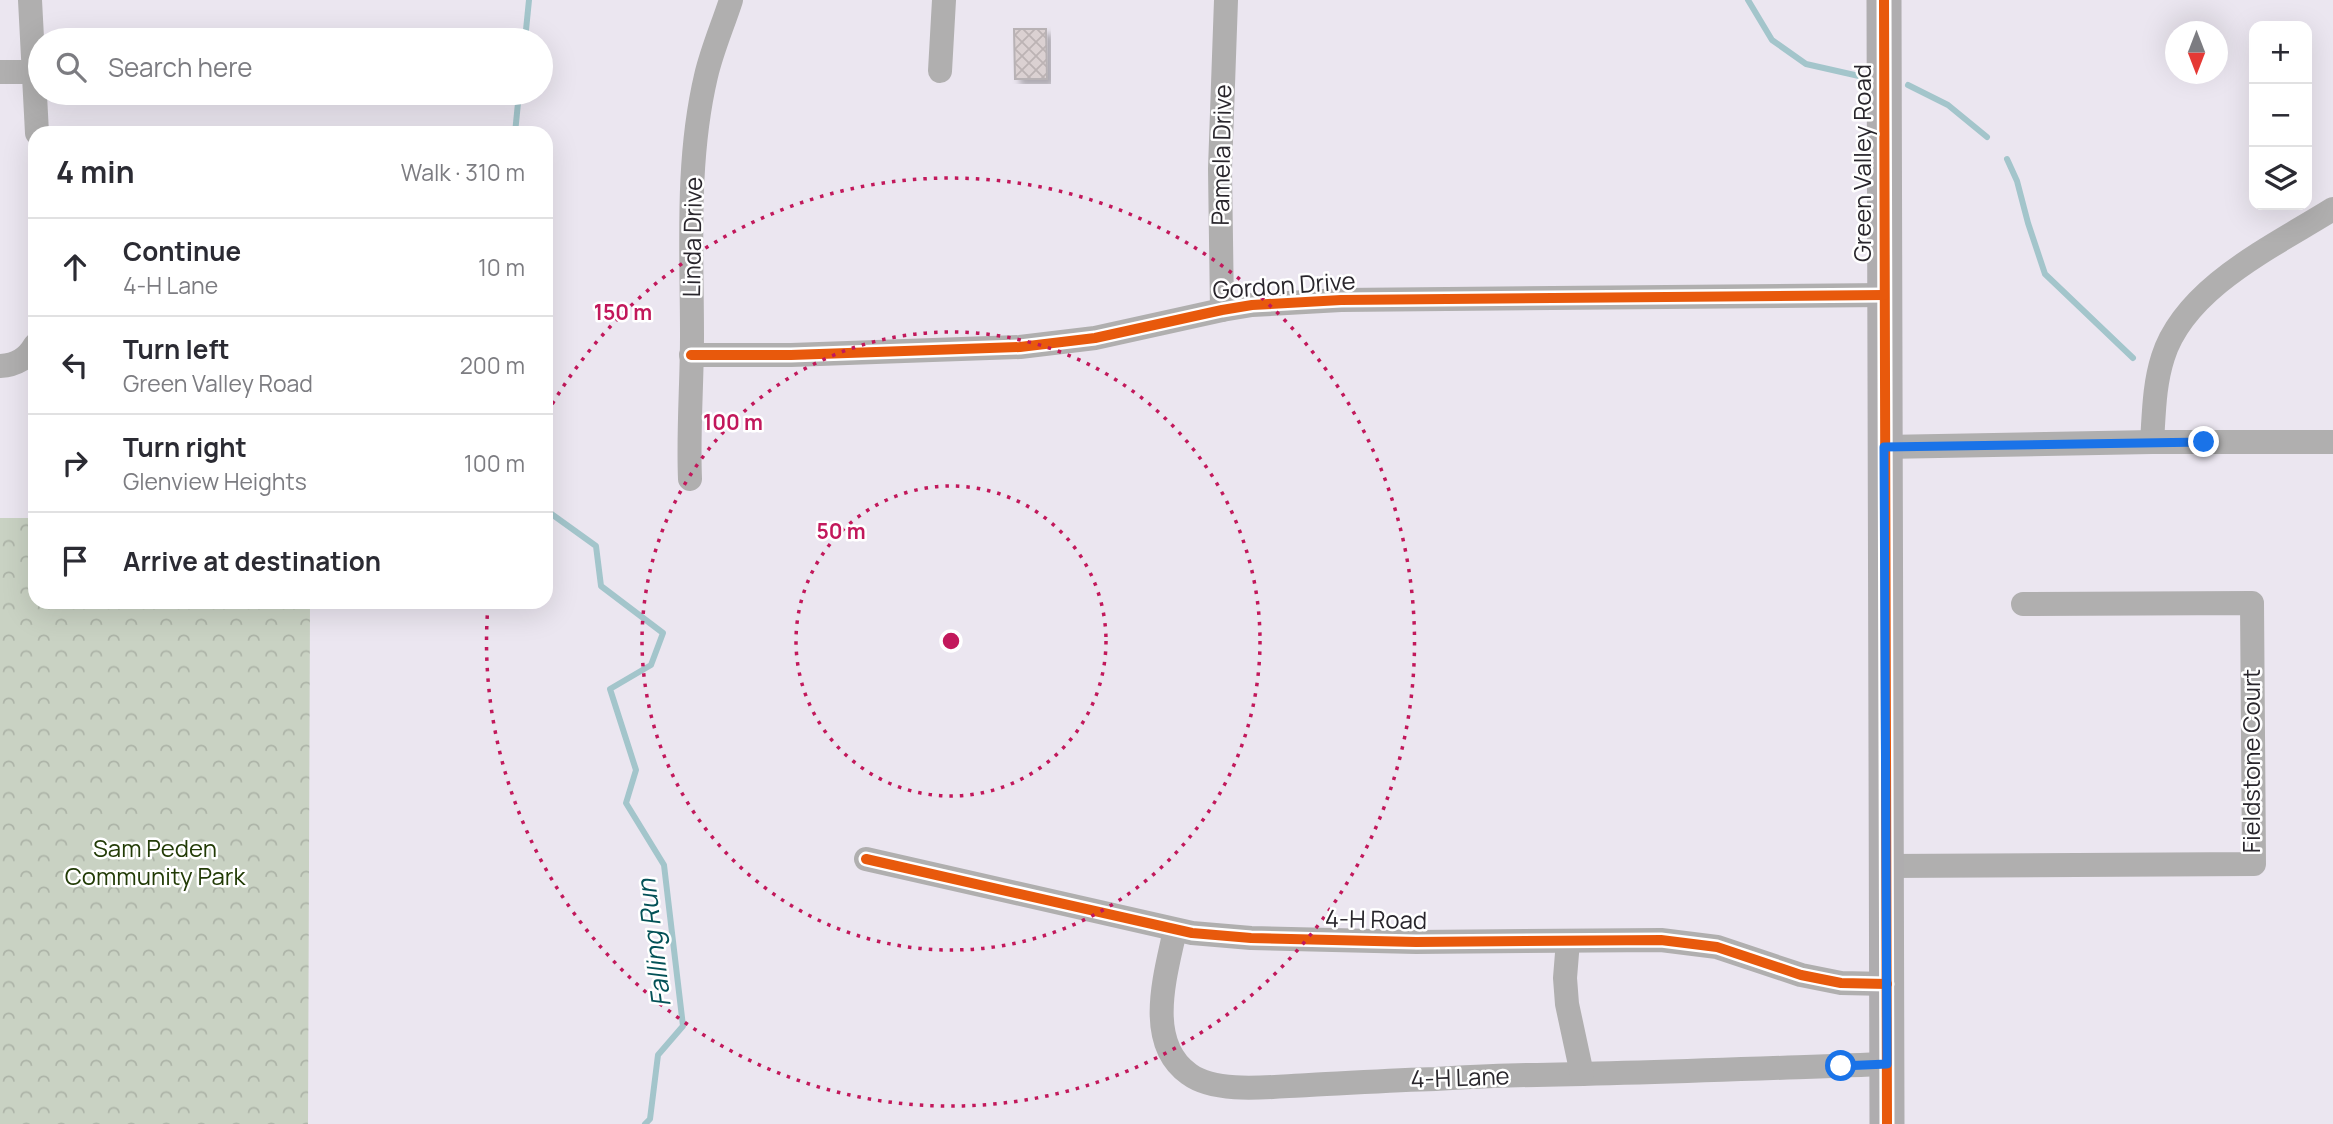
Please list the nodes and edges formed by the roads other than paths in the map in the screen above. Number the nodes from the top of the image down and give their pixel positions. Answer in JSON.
{"nodes":[{"id":1,"x":30,"y":0,"type":"edge"},
{"id":2,"x":732,"y":0,"type":"edge"},
{"id":3,"x":944,"y":0,"type":"edge"},
{"id":4,"x":1226,"y":0,"type":"edge"},
{"id":5,"x":1884,"y":0,"type":"edge"},
{"id":6,"x":32,"y":28,"type":"edge"},
{"id":7,"x":940,"y":71,"type":"dead end"},
{"id":8,"x":0,"y":72,"type":"edge"},
{"id":9,"x":28,"y":72,"type":"edge"},
{"id":10,"x":36,"y":105,"type":"edge"},
{"id":11,"x":37,"y":126,"type":"edge"},
{"id":12,"x":2333,"y":209,"type":"edge"},
{"id":13,"x":1884,"y":295,"type":"junction"},
{"id":14,"x":1222,"y":310,"type":"junction"},
{"id":15,"x":28,"y":353,"type":"edge"},
{"id":16,"x":691,"y":355,"type":"junction"},
{"id":17,"x":0,"y":366,"type":"edge"},
{"id":18,"x":2152,"y":442,"type":"junction"},
{"id":19,"x":2333,"y":442,"type":"edge"},
{"id":20,"x":1884,"y":447,"type":"junction"},
{"id":21,"x":690,"y":479,"type":"dead end"},
{"id":22,"x":2023,"y":604,"type":"dead end"},
{"id":23,"x":866,"y":859,"type":"dead end"},
{"id":24,"x":1886,"y":866,"type":"junction"},
{"id":25,"x":1175,"y":930,"type":"junction"},
{"id":26,"x":1568,"y":941,"type":"junction"},
{"id":27,"x":1887,"y":984,"type":"junction"},
{"id":28,"x":1887,"y":1064,"type":"junction"},
{"id":29,"x":1582,"y":1074,"type":"junction"},
{"id":30,"x":1887,"y":1124,"type":"edge"}],
"edges":[{"from":1,"to":6,"type":"street"},
{"from":2,"to":16,"type":"street","name":"Linda Drive"},
{"from":3,"to":7,"type":"street"},
{"from":4,"to":14,"type":"street","name":"Pamela Drive"},
{"from":5,"to":13,"type":"street","name":"Green Valley Road"},
{"from":8,"to":9,"type":"street"},
{"from":10,"to":11,"type":"street"},
{"from":12,"to":18,"type":"street"},
{"from":13,"to":14,"type":"street","name":"Gordon Drive"},
{"from":13,"to":20,"type":"street","name":"Green Valley Road"},
{"from":14,"to":16,"type":"street","name":"Gordon Drive"},
{"from":15,"to":17,"type":"street"},
{"from":16,"to":21,"type":"street","name":"Linda Drive"},
{"from":18,"to":19,"type":"street"},
{"from":18,"to":20,"type":"street"},
{"from":20,"to":24,"type":"street","name":"Green Valley Road"},
{"from":22,"to":24,"type":"street","name":"Fieldstone Court"},
{"from":23,"to":25,"type":"street","name":"4-H Road"},
{"from":24,"to":27,"type":"street","name":"Green Valley Road"},
{"from":25,"to":26,"type":"street","name":"4-H Road"},
{"from":25,"to":29,"type":"street","name":"4-H Lane"},
{"from":26,"to":27,"type":"street","name":"4-H Road"},
{"from":26,"to":29,"type":"street"},
{"from":27,"to":28,"type":"street","name":"Green Valley Road"},
{"from":28,"to":29,"type":"street","name":"4-H Lane"},
{"from":28,"to":30,"type":"street","name":"Green Valley Road"}]}
